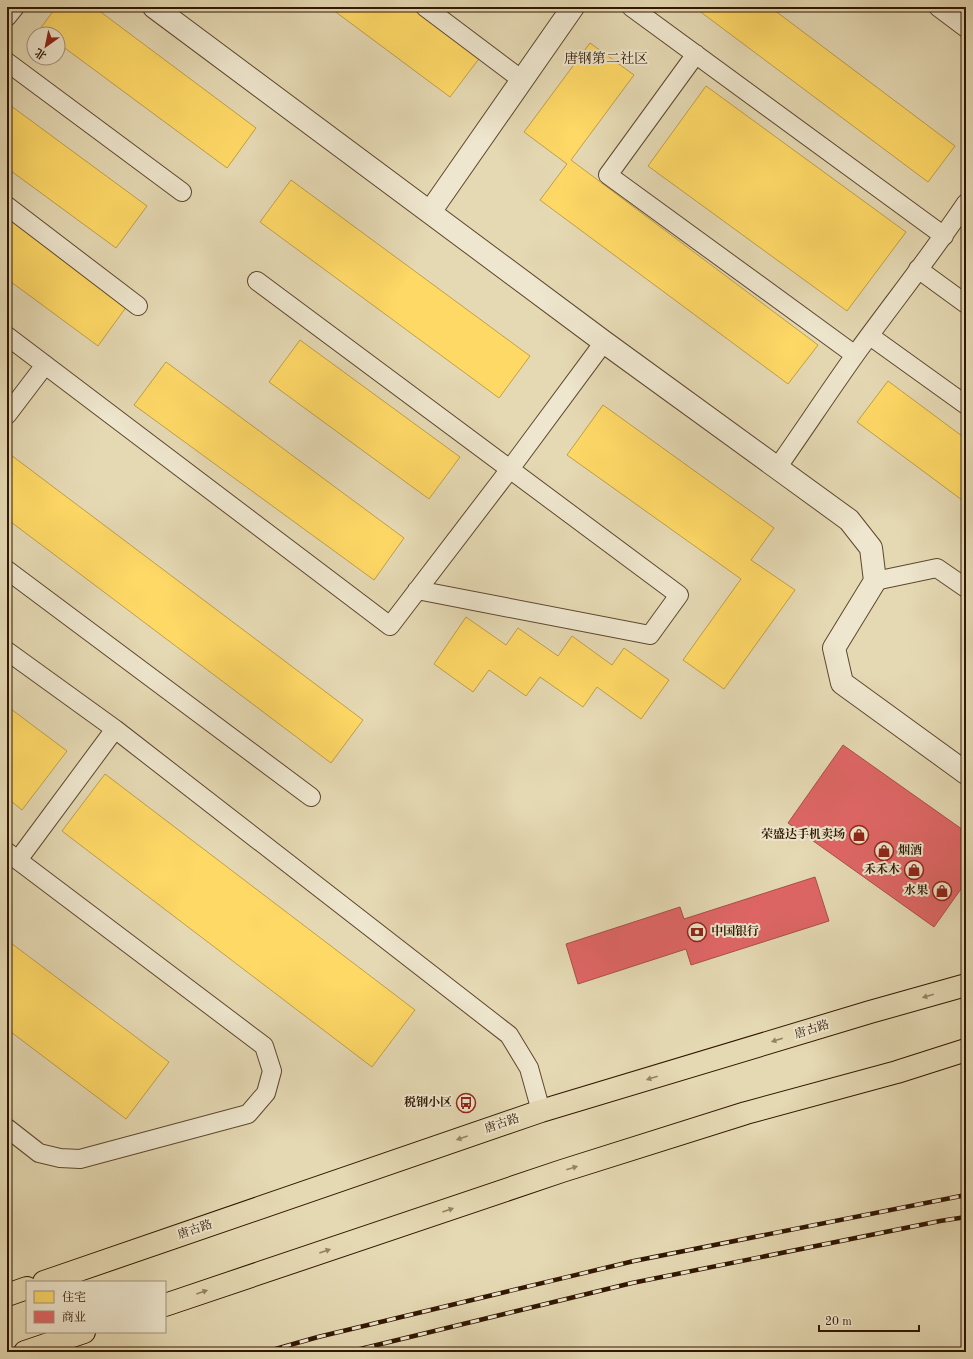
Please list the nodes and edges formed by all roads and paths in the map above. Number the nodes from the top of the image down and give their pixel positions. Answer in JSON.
{"nodes":[{"id":1,"x":15,"y":7,"type":"edge"},
{"id":2,"x":154,"y":7,"type":"edge"},
{"id":3,"x":425,"y":7,"type":"edge"},
{"id":4,"x":631,"y":7,"type":"edge"},
{"id":5,"x":938,"y":7,"type":"edge"},
{"id":6,"x":569,"y":9,"type":"edge"},
{"id":7,"x":7,"y":17,"type":"edge"},
{"id":8,"x":966,"y":28,"type":"edge"},
{"id":9,"x":696,"y":54,"type":"junction"},
{"id":10,"x":7,"y":62,"type":"edge"},
{"id":11,"x":522,"y":80,"type":"junction"},
{"id":12,"x":182,"y":192,"type":"dead end"},
{"id":13,"x":966,"y":203,"type":"edge"},
{"id":14,"x":7,"y":206,"type":"edge"},
{"id":15,"x":430,"y":212,"type":"junction"},
{"id":16,"x":944,"y":236,"type":"junction"},
{"id":17,"x":918,"y":269,"type":"junction"},
{"id":18,"x":256,"y":281,"type":"dead end"},
{"id":19,"x":966,"y":304,"type":"edge"},
{"id":20,"x":138,"y":306,"type":"dead end"},
{"id":21,"x":7,"y":336,"type":"edge"},
{"id":22,"x":870,"y":336,"type":"junction"},
{"id":23,"x":604,"y":342,"type":"junction"},
{"id":24,"x":855,"y":355,"type":"junction"},
{"id":25,"x":45,"y":365,"type":"junction"},
{"id":26,"x":966,"y":405,"type":"edge"},
{"id":27,"x":7,"y":415,"type":"edge"},
{"id":28,"x":776,"y":468,"type":"junction"},
{"id":29,"x":510,"y":469,"type":"junction"},
{"id":30,"x":7,"y":570,"type":"edge"},
{"id":31,"x":875,"y":581,"type":"junction"},
{"id":32,"x":966,"y":588,"type":"edge"},
{"id":33,"x":417,"y":590,"type":"junction"},
{"id":34,"x":7,"y":651,"type":"edge"},
{"id":35,"x":115,"y":729,"type":"junction"},
{"id":36,"x":966,"y":773,"type":"edge"},
{"id":37,"x":311,"y":797,"type":"dead end"},
{"id":38,"x":12,"y":856,"type":"edge"},
{"id":39,"x":966,"y":985,"type":"edge"},
{"id":40,"x":966,"y":1050,"type":"edge"},
{"id":41,"x":541,"y":1111,"type":"junction"},
{"id":42,"x":7,"y":1128,"type":"edge"},
{"id":43,"x":47,"y":1281,"type":"edge"},
{"id":44,"x":26,"y":1288,"type":"edge"},
{"id":45,"x":7,"y":1295,"type":"edge"},
{"id":46,"x":166,"y":1305,"type":"edge"},
{"id":47,"x":81,"y":1333,"type":"edge"},
{"id":48,"x":25,"y":1352,"type":"edge"}],
"edges":[{"from":1,"to":7,"type":"lane"},
{"from":2,"to":15,"type":"street"},
{"from":3,"to":11,"type":"lane"},
{"from":4,"to":9,"type":"lane"},
{"from":5,"to":8,"type":"lane"},
{"from":6,"to":11,"type":"street"},
{"from":9,"to":16,"type":"lane"},
{"from":9,"to":24,"type":"lane"},
{"from":10,"to":12,"type":"lane"},
{"from":11,"to":15,"type":"street"},
{"from":13,"to":16,"type":"lane"},
{"from":14,"to":20,"type":"lane"},
{"from":15,"to":23,"type":"street"},
{"from":16,"to":17,"type":"lane"},
{"from":17,"to":19,"type":"lane"},
{"from":17,"to":22,"type":"lane"},
{"from":18,"to":29,"type":"lane"},
{"from":21,"to":25,"type":"lane"},
{"from":22,"to":24,"type":"lane"},
{"from":22,"to":26,"type":"lane"},
{"from":23,"to":28,"type":"street"},
{"from":23,"to":29,"type":"lane"},
{"from":24,"to":28,"type":"lane"},
{"from":25,"to":27,"type":"lane"},
{"from":25,"to":33,"type":"lane"},
{"from":28,"to":31,"type":"street"},
{"from":29,"to":33,"type":"lane"},
{"from":29,"to":33,"type":"lane"},
{"from":30,"to":37,"type":"lane"},
{"from":31,"to":32,"type":"lane"},
{"from":31,"to":36,"type":"street"},
{"from":34,"to":35,"type":"lane"},
{"from":35,"to":38,"type":"lane"},
{"from":35,"to":41,"type":"lane"},
{"from":38,"to":42,"type":"lane"},
{"from":39,"to":41,"type":"main road","name":"唐古路","one_way":true},
{"from":46,"to":40,"type":"main road","one_way":true},
{"from":41,"to":43,"type":"main road","name":"唐古路","one_way":true},
{"from":44,"to":45,"type":"main road"},
{"from":47,"to":48,"type":"main road"}]}
